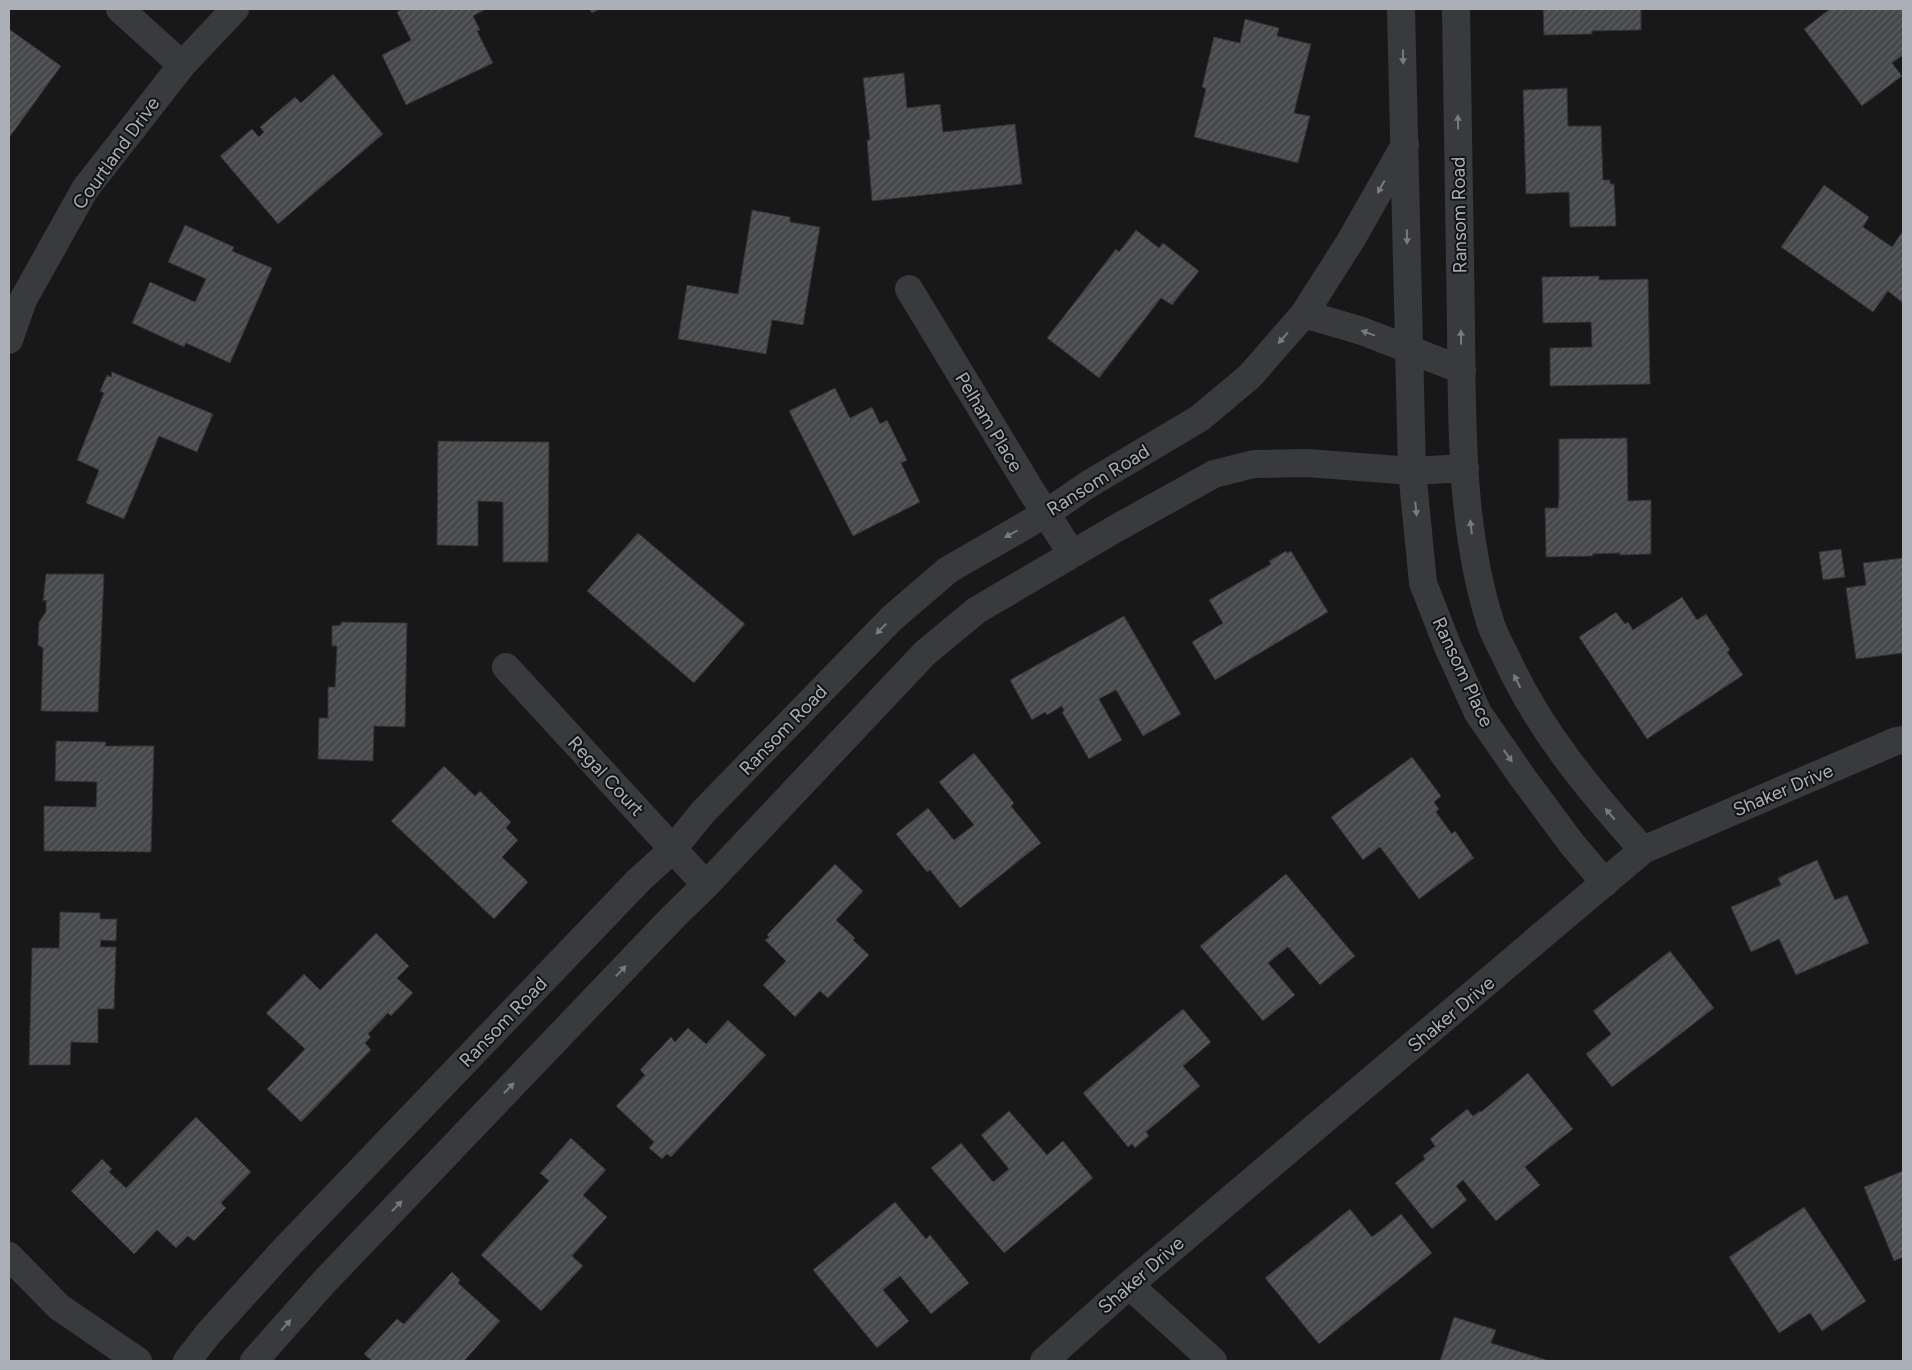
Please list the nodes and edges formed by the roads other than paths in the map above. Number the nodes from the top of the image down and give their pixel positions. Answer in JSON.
{"nodes":[{"id":1,"x":120,"y":9,"type":"edge"},
{"id":2,"x":235,"y":9,"type":"edge"},
{"id":3,"x":1401,"y":9,"type":"edge"},
{"id":4,"x":1456,"y":9,"type":"edge"},
{"id":5,"x":182,"y":65,"type":"junction"},
{"id":6,"x":1405,"y":145,"type":"junction"},
{"id":7,"x":909,"y":289,"type":"dead end"},
{"id":8,"x":1304,"y":314,"type":"junction"},
{"id":9,"x":9,"y":340,"type":"edge"},
{"id":10,"x":1410,"y":348,"type":"junction"},
{"id":11,"x":1462,"y":370,"type":"junction"},
{"id":12,"x":1465,"y":468,"type":"junction"},
{"id":13,"x":1412,"y":470,"type":"junction"},
{"id":14,"x":1045,"y":514,"type":"junction"},
{"id":15,"x":1072,"y":554,"type":"junction"},
{"id":16,"x":506,"y":667,"type":"dead end"},
{"id":17,"x":1903,"y":740,"type":"edge"},
{"id":18,"x":673,"y":849,"type":"junction"},
{"id":19,"x":1643,"y":850,"type":"junction"},
{"id":20,"x":1605,"y":883,"type":"junction"},
{"id":21,"x":706,"y":885,"type":"junction"},
{"id":22,"x":9,"y":1256,"type":"edge"},
{"id":23,"x":1129,"y":1284,"type":"junction"},
{"id":24,"x":138,"y":1361,"type":"edge"},
{"id":25,"x":187,"y":1361,"type":"edge"},
{"id":26,"x":254,"y":1361,"type":"edge"},
{"id":27,"x":1044,"y":1361,"type":"edge"},
{"id":28,"x":1213,"y":1361,"type":"edge"}],
"edges":[{"from":1,"to":5,"type":"street"},
{"from":2,"to":5,"type":"street","name":"Courtland Drive"},
{"from":3,"to":6,"type":"street","one_way":true},
{"from":11,"to":4,"type":"street","name":"Ransom Road","one_way":true},
{"from":5,"to":9,"type":"street","name":"Courtland Drive"},
{"from":6,"to":8,"type":"street","name":"Ransom Road","one_way":true},
{"from":6,"to":10,"type":"street","one_way":true},
{"from":7,"to":14,"type":"street","name":"Pelham Place"},
{"from":10,"to":8,"type":"street","one_way":true},
{"from":8,"to":14,"type":"street","name":"Ransom Road","one_way":true},
{"from":10,"to":11,"type":"street"},
{"from":10,"to":13,"type":"street","name":"Ransom Place"},
{"from":11,"to":12,"type":"street","name":"Ransom Road"},
{"from":12,"to":13,"type":"street"},
{"from":19,"to":12,"type":"street","one_way":true},
{"from":13,"to":15,"type":"street"},
{"from":13,"to":20,"type":"street","name":"Ransom Place","one_way":true},
{"from":14,"to":15,"type":"street","name":"Pelham Place"},
{"from":14,"to":18,"type":"street","name":"Ransom Road","one_way":true},
{"from":15,"to":21,"type":"street"},
{"from":16,"to":18,"type":"street","name":"Regal Court"},
{"from":17,"to":19,"type":"street","name":"Shaker Drive"},
{"from":18,"to":21,"type":"street","name":"Regal Court"},
{"from":18,"to":25,"type":"street","name":"Ransom Road"},
{"from":19,"to":20,"type":"street","name":"Shaker Drive"},
{"from":20,"to":23,"type":"street","name":"Shaker Drive"},
{"from":26,"to":21,"type":"street","one_way":true},
{"from":22,"to":24,"type":"street"},
{"from":23,"to":27,"type":"street","name":"Shaker Drive"},
{"from":23,"to":28,"type":"street"}]}
